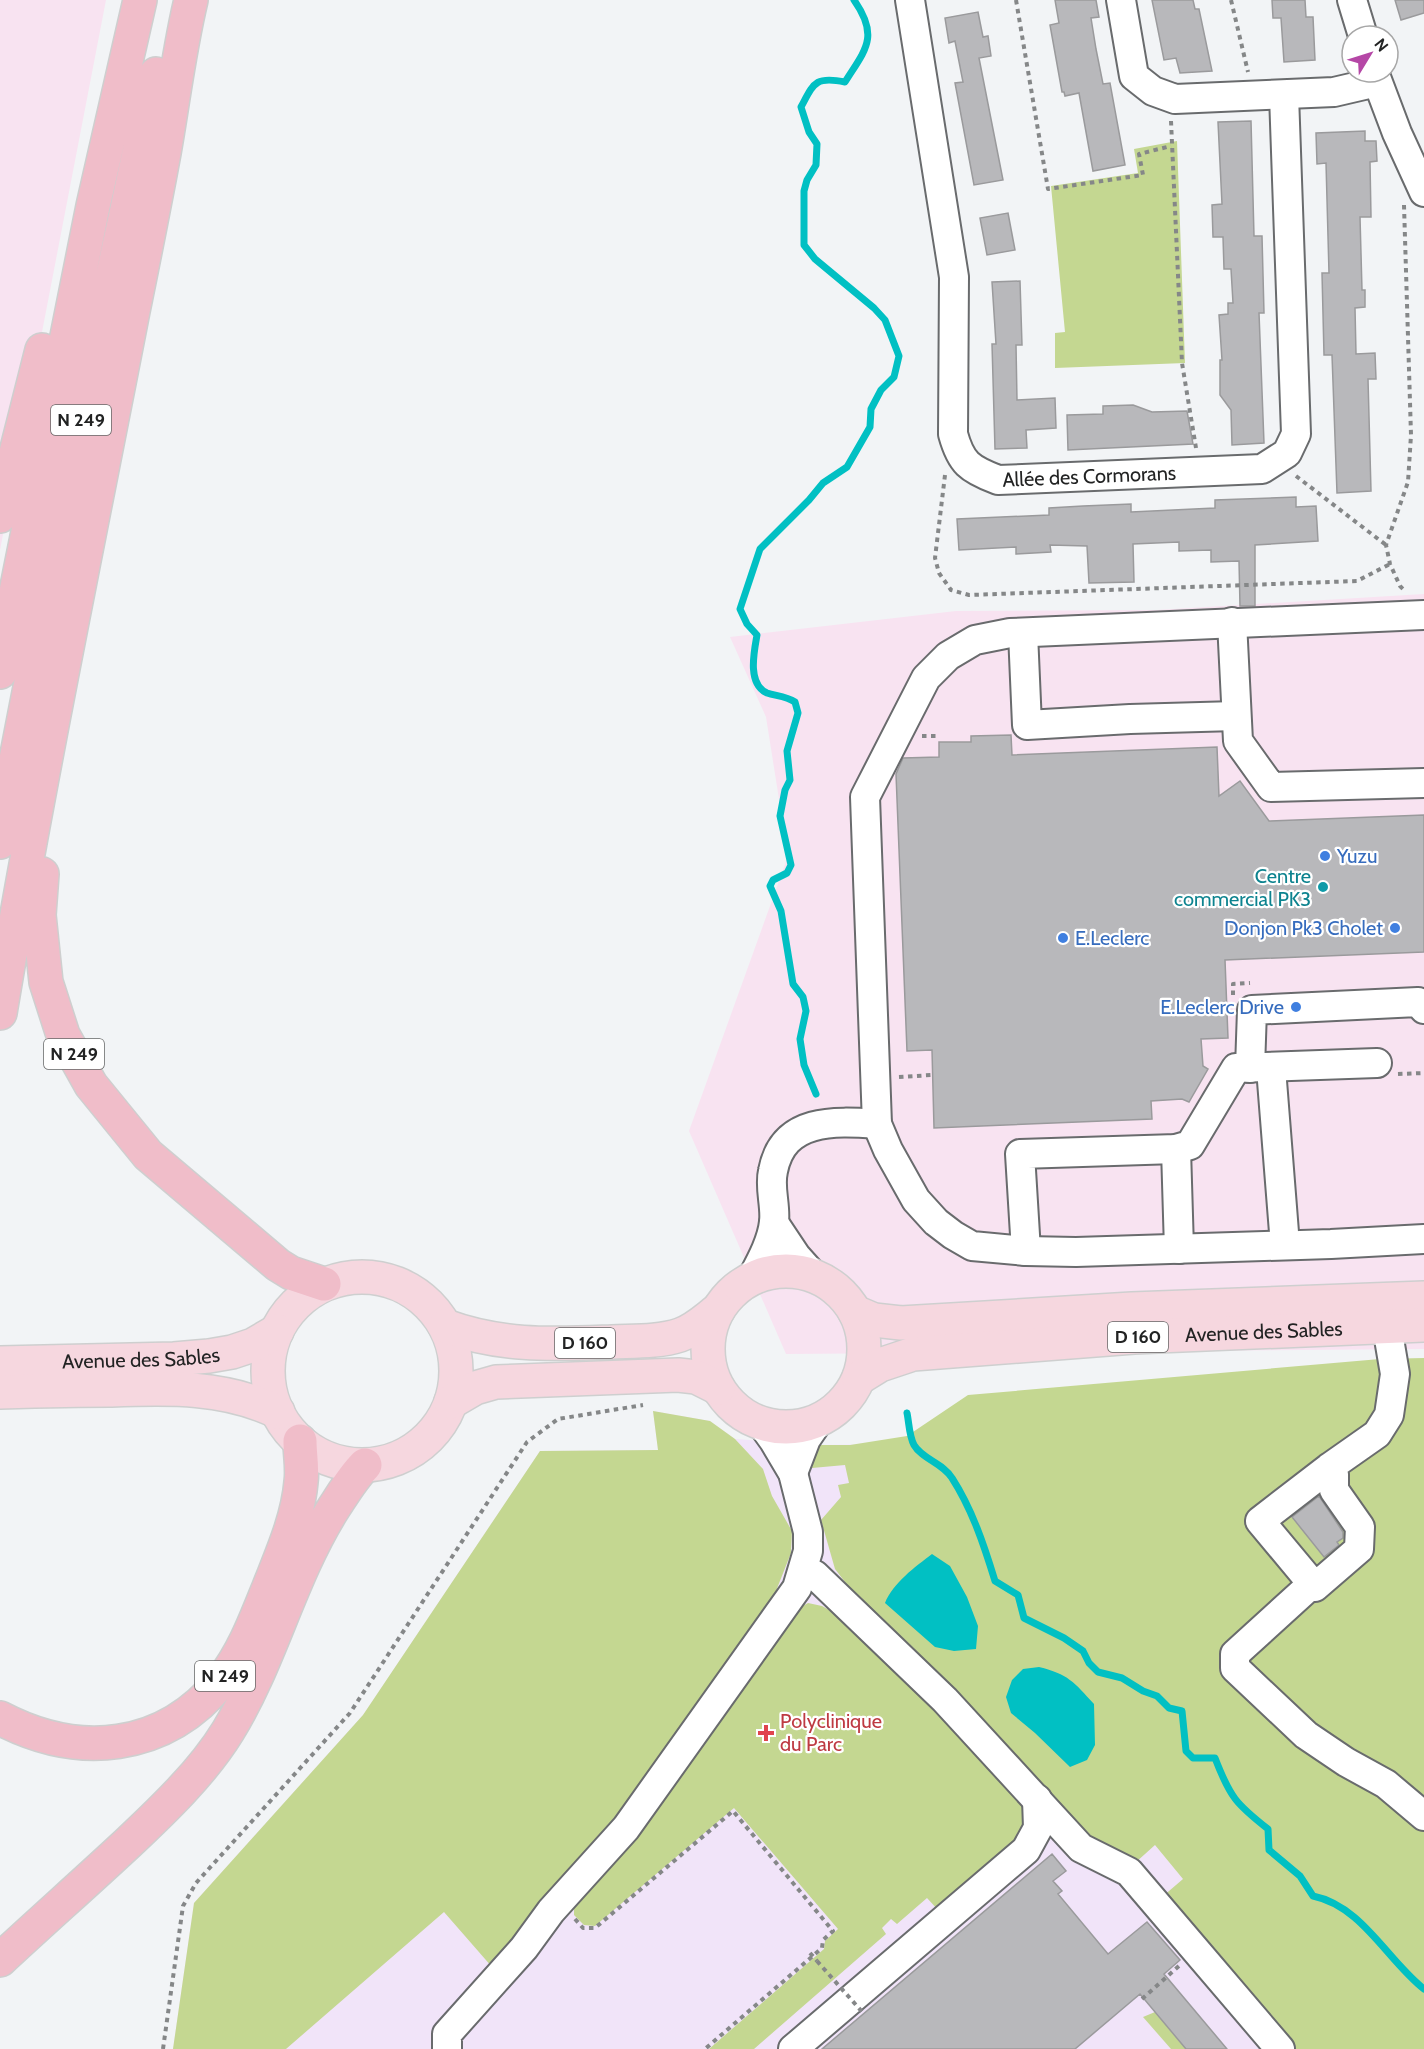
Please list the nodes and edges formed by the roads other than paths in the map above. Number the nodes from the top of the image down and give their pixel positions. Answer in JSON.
{"nodes":[{"id":1,"x":140,"y":0,"type":"edge"},
{"id":2,"x":173,"y":0,"type":"edge"},
{"id":3,"x":191,"y":0,"type":"edge"},
{"id":4,"x":909,"y":0,"type":"edge"},
{"id":5,"x":1121,"y":0,"type":"edge"},
{"id":6,"x":1352,"y":0,"type":"edge"},
{"id":7,"x":1359,"y":24,"type":"edge"},
{"id":8,"x":1356,"y":84,"type":"edge"},
{"id":9,"x":1379,"y":84,"type":"edge"},
{"id":10,"x":1284,"y":95,"type":"junction"},
{"id":11,"x":1424,"y":192,"type":"edge"},
{"id":12,"x":93,"y":206,"type":"junction"},
{"id":13,"x":0,"y":516,"type":"edge"},
{"id":14,"x":1416,"y":605,"type":"edge"},
{"id":15,"x":1232,"y":622,"type":"junction"},
{"id":16,"x":1017,"y":633,"type":"junction"},
{"id":17,"x":0,"y":672,"type":"edge"},
{"id":18,"x":52,"y":716,"type":"junction"},
{"id":19,"x":1236,"y":716,"type":"junction"},
{"id":20,"x":1424,"y":783,"type":"edge"},
{"id":21,"x":0,"y":842,"type":"edge"},
{"id":22,"x":1424,"y":1009,"type":"edge"},
{"id":23,"x":0,"y":1013,"type":"edge"},
{"id":24,"x":1377,"y":1063,"type":"dead end"},
{"id":25,"x":1261,"y":1067,"type":"junction"},
{"id":26,"x":877,"y":1124,"type":"junction"},
{"id":27,"x":1176,"y":1149,"type":"junction"},
{"id":28,"x":774,"y":1222,"type":"junction"},
{"id":29,"x":1424,"y":1239,"type":"edge"},
{"id":30,"x":1285,"y":1245,"type":"junction"},
{"id":31,"x":1179,"y":1249,"type":"junction"},
{"id":32,"x":1026,"y":1251,"type":"junction"},
{"id":33,"x":813,"y":1275,"type":"junction"},
{"id":34,"x":752,"y":1278,"type":"junction"},
{"id":35,"x":324,"y":1284,"type":"junction"},
{"id":36,"x":1424,"y":1298,"type":"edge"},
{"id":37,"x":718,"y":1310,"type":"junction"},
{"id":38,"x":855,"y":1312,"type":"junction"},
{"id":39,"x":1424,"y":1325,"type":"edge"},
{"id":40,"x":445,"y":1326,"type":"junction"},
{"id":41,"x":1387,"y":1327,"type":"junction"},
{"id":42,"x":277,"y":1331,"type":"junction"},
{"id":43,"x":0,"y":1363,"type":"edge"},
{"id":44,"x":859,"y":1378,"type":"junction"},
{"id":45,"x":718,"y":1388,"type":"junction"},
{"id":46,"x":0,"y":1392,"type":"edge"},
{"id":47,"x":451,"y":1402,"type":"junction"},
{"id":48,"x":278,"y":1412,"type":"junction"},
{"id":49,"x":819,"y":1420,"type":"junction"},
{"id":50,"x":760,"y":1423,"type":"junction"},
{"id":51,"x":300,"y":1441,"type":"junction"},
{"id":52,"x":365,"y":1465,"type":"junction"},
{"id":53,"x":1330,"y":1467,"type":"junction"},
{"id":54,"x":793,"y":1473,"type":"junction"},
{"id":55,"x":804,"y":1570,"type":"junction"},
{"id":56,"x":1312,"y":1584,"type":"junction"},
{"id":57,"x":0,"y":1718,"type":"edge"},
{"id":58,"x":1037,"y":1799,"type":"junction"},
{"id":59,"x":1424,"y":1816,"type":"edge"},
{"id":60,"x":0,"y":1960,"type":"edge"},
{"id":61,"x":447,"y":2049,"type":"edge"},
{"id":62,"x":793,"y":2049,"type":"edge"},
{"id":63,"x":1280,"y":2049,"type":"edge"}],
"edges":[{"from":1,"to":12,"type":"highway","number":"N 249"},
{"from":2,"to":21,"type":"highway","number":"N 249"},
{"from":3,"to":18,"type":"highway","number":"N 249"},
{"from":4,"to":10,"type":"street","name":"Allée des Cormorans"},
{"from":5,"to":10,"type":"street"},
{"from":6,"to":7,"type":"street"},
{"from":8,"to":10,"type":"street"},
{"from":9,"to":11,"type":"street"},
{"from":12,"to":13,"type":"highway","number":"N 249"},
{"from":12,"to":17,"type":"highway","number":"N 249"},
{"from":14,"to":15,"type":"street"},
{"from":15,"to":16,"type":"street"},
{"from":15,"to":19,"type":"street"},
{"from":16,"to":19,"type":"street"},
{"from":16,"to":26,"type":"street"},
{"from":18,"to":23,"type":"highway","number":"N 249"},
{"from":18,"to":35,"type":"highway","number":"N 249"},
{"from":19,"to":20,"type":"street"},
{"from":22,"to":25,"type":"street"},
{"from":24,"to":25,"type":"street"},
{"from":25,"to":27,"type":"street"},
{"from":25,"to":30,"type":"street"},
{"from":26,"to":28,"type":"street"},
{"from":26,"to":32,"type":"street"},
{"from":27,"to":31,"type":"street"},
{"from":27,"to":32,"type":"street"},
{"from":28,"to":33,"type":"street"},
{"from":28,"to":34,"type":"street"},
{"from":29,"to":30,"type":"street"},
{"from":30,"to":31,"type":"street"},
{"from":31,"to":32,"type":"street"},
{"from":33,"to":34,"type":"main road"},
{"from":33,"to":38,"type":"main road"},
{"from":34,"to":37,"type":"main road"},
{"from":35,"to":40,"type":"main road"},
{"from":35,"to":42,"type":"main road"},
{"from":36,"to":38,"type":"main road","name":"Avenue des Sables","number":"D 160"},
{"from":37,"to":40,"type":"main road","number":"D 160"},
{"from":37,"to":45,"type":"main road"},
{"from":38,"to":44,"type":"main road"},
{"from":39,"to":41,"type":"main road","name":"Avenue des Sables","number":"D 160"},
{"from":40,"to":47,"type":"main road"},
{"from":41,"to":44,"type":"main road","name":"Avenue des Sables","number":"D 160"},
{"from":41,"to":53,"type":"street"},
{"from":42,"to":43,"type":"main road","name":"Avenue des Sables"},
{"from":42,"to":48,"type":"main road"},
{"from":44,"to":49,"type":"main road"},
{"from":45,"to":47,"type":"main road","number":"D 160"},
{"from":45,"to":50,"type":"main road"},
{"from":46,"to":48,"type":"main road","name":"Avenue des Sables"},
{"from":47,"to":52,"type":"main road"},
{"from":48,"to":51,"type":"main road"},
{"from":49,"to":50,"type":"main road"},
{"from":49,"to":54,"type":"street"},
{"from":50,"to":54,"type":"street"},
{"from":51,"to":52,"type":"main road"},
{"from":51,"to":57,"type":"highway","number":"N 249"},
{"from":52,"to":60,"type":"highway","number":"N 249"},
{"from":53,"to":56,"type":"street"},
{"from":53,"to":56,"type":"street"},
{"from":54,"to":55,"type":"street"},
{"from":55,"to":58,"type":"street"},
{"from":55,"to":61,"type":"street"},
{"from":56,"to":59,"type":"street"},
{"from":58,"to":62,"type":"street"},
{"from":58,"to":63,"type":"street"}]}
